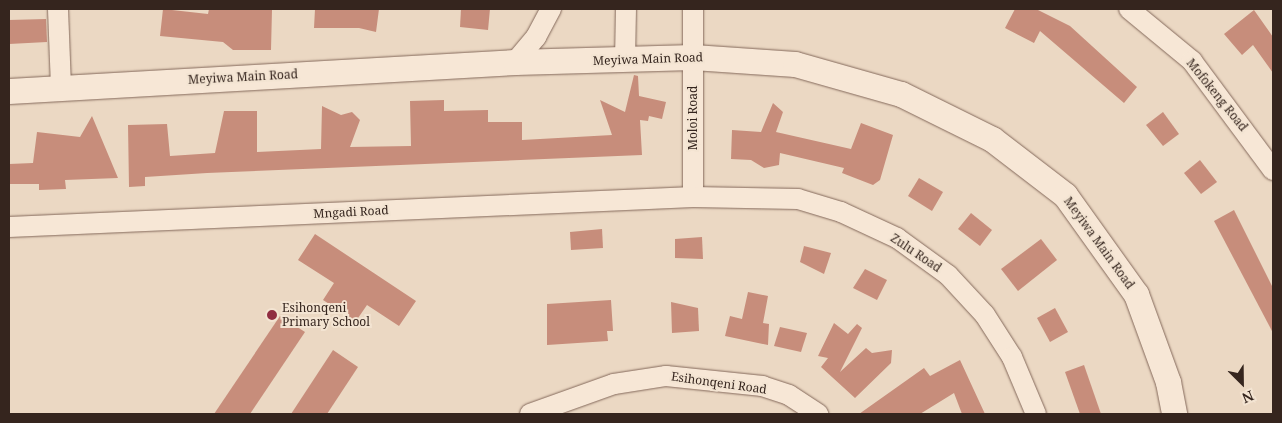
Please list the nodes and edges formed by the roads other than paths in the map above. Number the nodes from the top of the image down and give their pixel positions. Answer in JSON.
{"nodes":[{"id":1,"x":58,"y":9,"type":"edge"},
{"id":2,"x":551,"y":9,"type":"edge"},
{"id":3,"x":626,"y":9,"type":"edge"},
{"id":4,"x":693,"y":9,"type":"edge"},
{"id":5,"x":1129,"y":9,"type":"edge"},
{"id":6,"x":692,"y":57,"type":"junction"},
{"id":7,"x":625,"y":60,"type":"junction"},
{"id":8,"x":515,"y":62,"type":"junction"},
{"id":9,"x":61,"y":88,"type":"junction"},
{"id":10,"x":9,"y":91,"type":"edge"},
{"id":11,"x":1273,"y":170,"type":"edge"},
{"id":12,"x":693,"y":197,"type":"junction"},
{"id":13,"x":9,"y":227,"type":"edge"},
{"id":14,"x":530,"y":414,"type":"edge"},
{"id":15,"x":818,"y":414,"type":"edge"},
{"id":16,"x":1036,"y":414,"type":"edge"},
{"id":17,"x":1174,"y":414,"type":"edge"}],
"edges":[{"from":1,"to":9,"type":"street"},
{"from":2,"to":8,"type":"street"},
{"from":3,"to":7,"type":"street"},
{"from":4,"to":6,"type":"street","name":"Moloi Road"},
{"from":5,"to":11,"type":"street","name":"Mofokeng Road"},
{"from":6,"to":7,"type":"street","name":"Meyiwa Main Road"},
{"from":6,"to":12,"type":"street","name":"Moloi Road"},
{"from":6,"to":17,"type":"street","name":"Meyiwa Main Road"},
{"from":7,"to":8,"type":"street","name":"Meyiwa Main Road"},
{"from":8,"to":9,"type":"street","name":"Meyiwa Main Road"},
{"from":9,"to":10,"type":"street","name":"Meyiwa Main Road"},
{"from":12,"to":13,"type":"street","name":"Mngadi Road"},
{"from":12,"to":16,"type":"street","name":"Zulu Road"},
{"from":14,"to":15,"type":"street","name":"Esihonqeni Road"}]}
